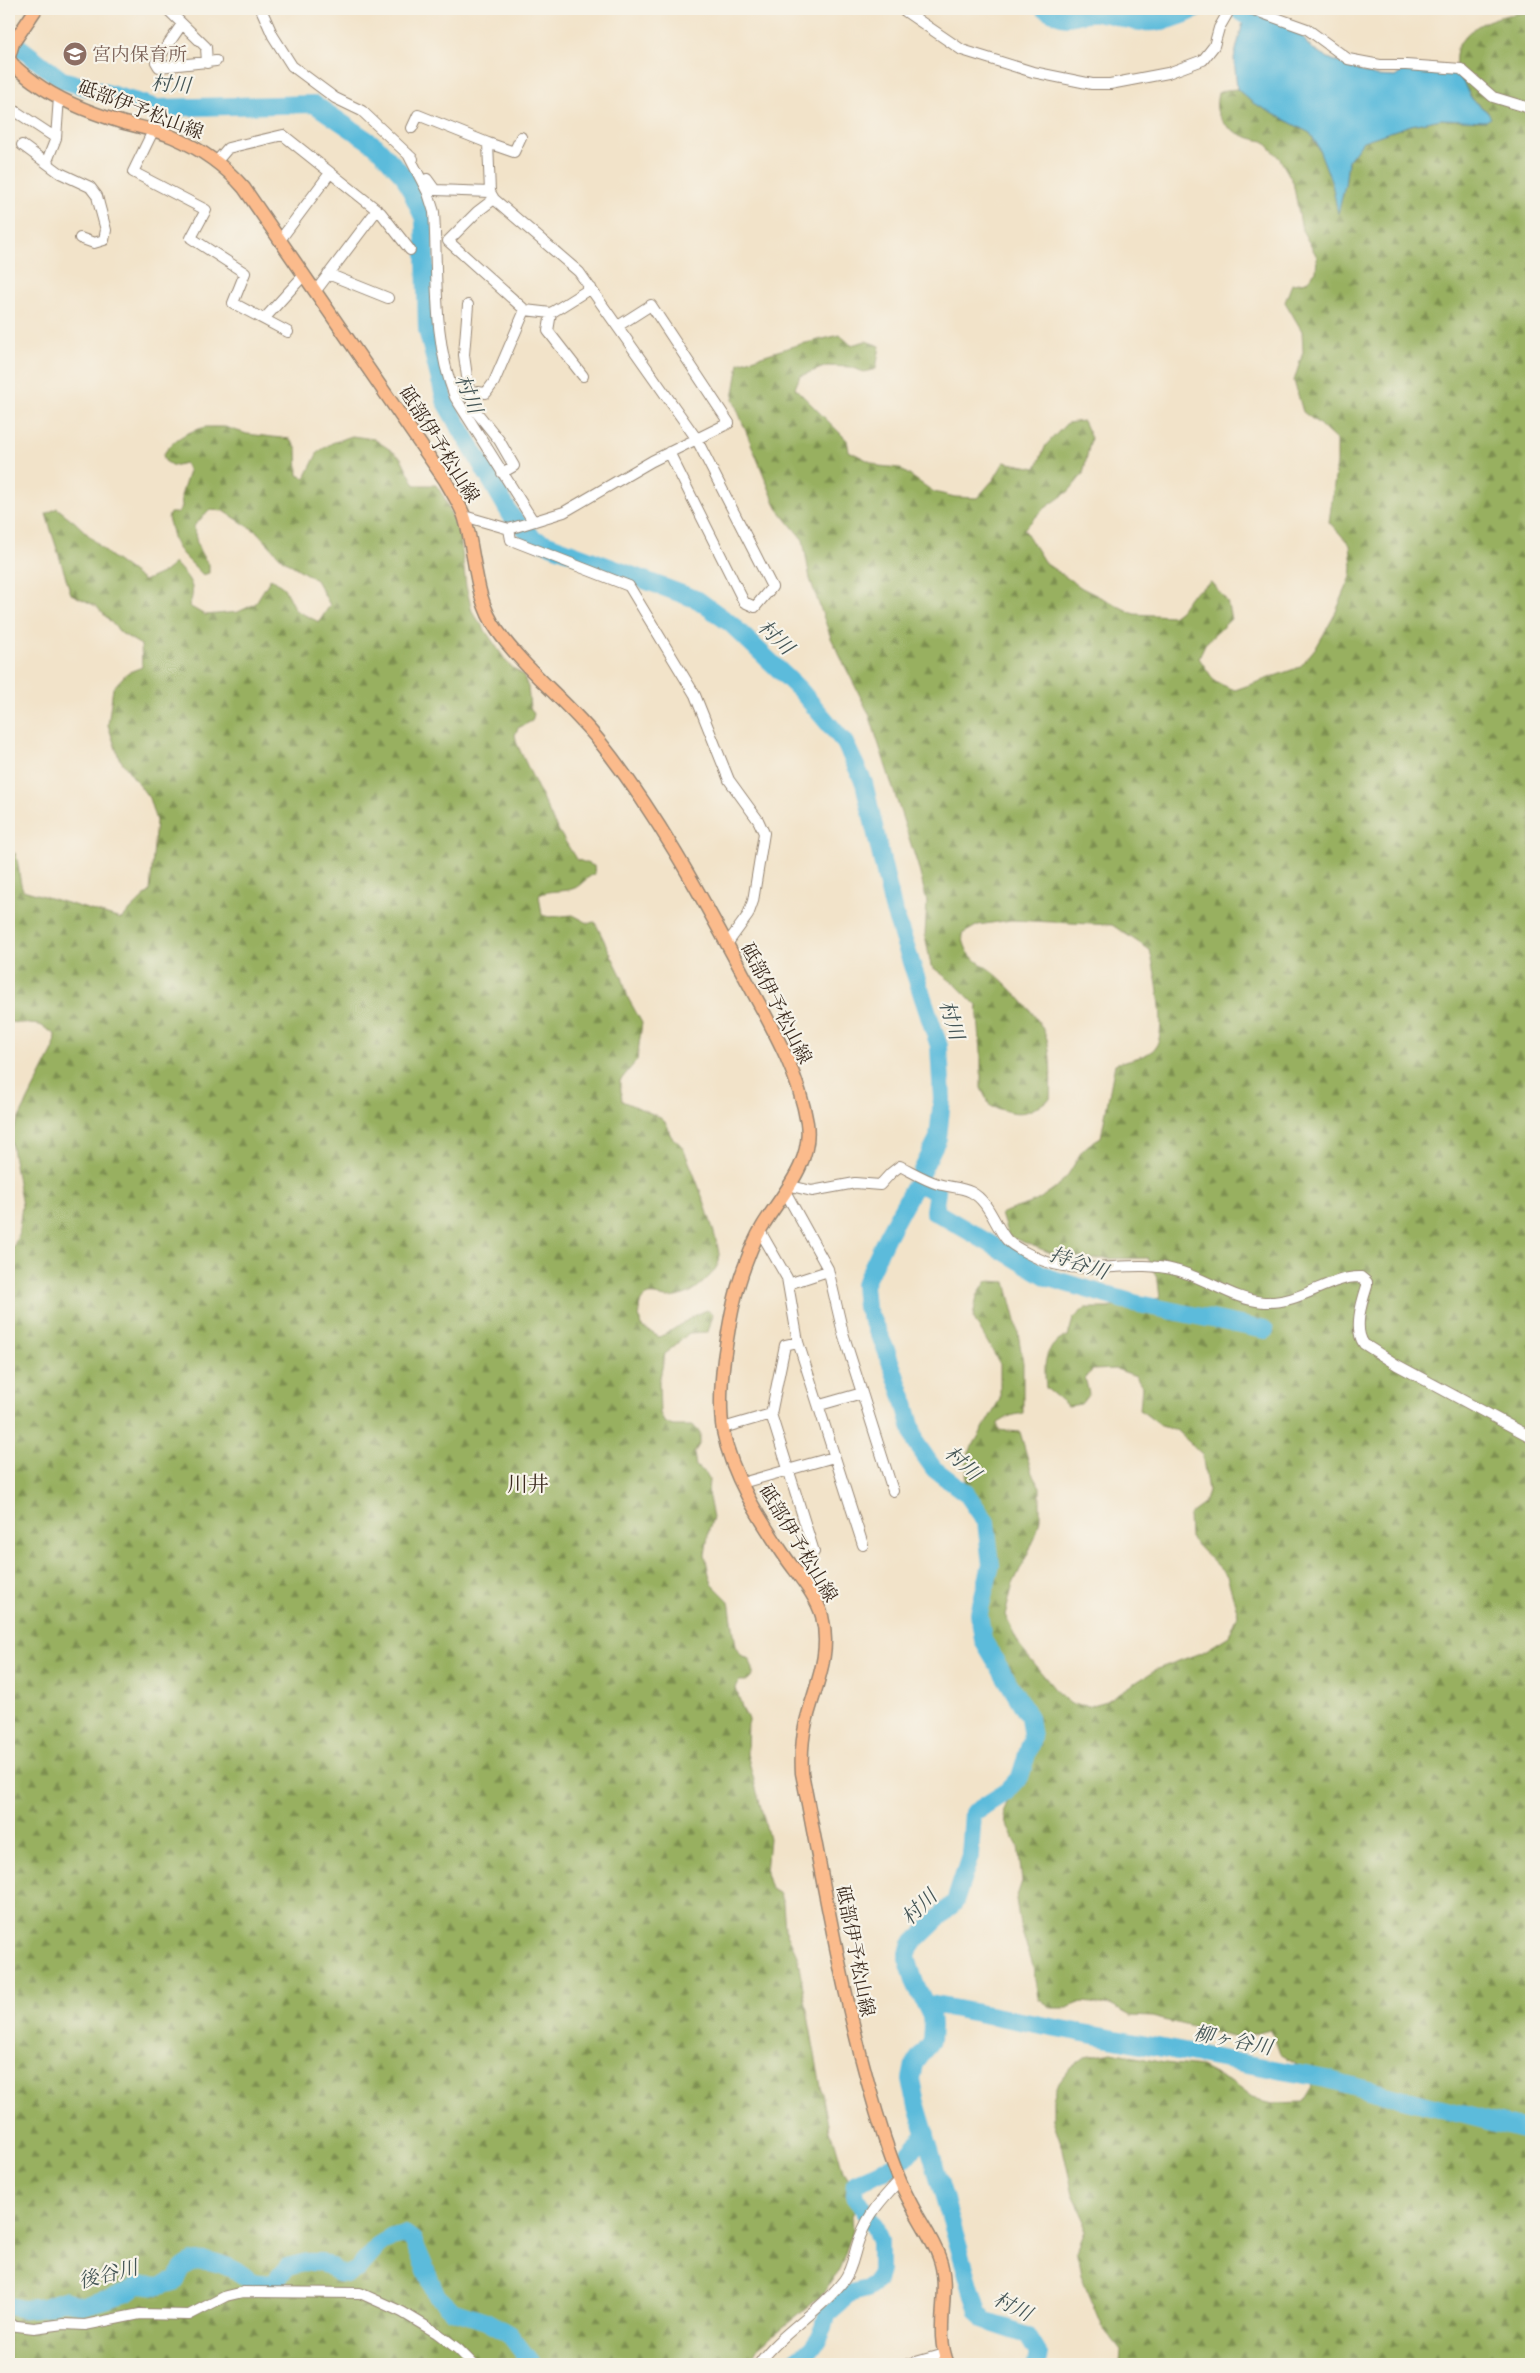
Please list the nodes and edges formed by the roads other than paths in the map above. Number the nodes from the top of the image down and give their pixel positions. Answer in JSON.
{"nodes":[{"id":1,"x":36,"y":9,"type":"edge"},
{"id":2,"x":167,"y":9,"type":"edge"},
{"id":3,"x":261,"y":9,"type":"edge"},
{"id":4,"x":902,"y":9,"type":"edge"},
{"id":5,"x":1230,"y":9,"type":"edge"},
{"id":6,"x":1251,"y":9,"type":"edge"},
{"id":7,"x":182,"y":24,"type":"junction"},
{"id":8,"x":9,"y":58,"type":"edge"},
{"id":9,"x":59,"y":97,"type":"junction"},
{"id":10,"x":9,"y":108,"type":"edge"},
{"id":11,"x":1531,"y":111,"type":"edge"},
{"id":12,"x":412,"y":128,"type":"dead end"},
{"id":13,"x":153,"y":131,"type":"junction"},
{"id":14,"x":521,"y":137,"type":"dead end"},
{"id":15,"x":56,"y":138,"type":"junction"},
{"id":16,"x":488,"y":143,"type":"junction"},
{"id":17,"x":22,"y":145,"type":"dead end"},
{"id":18,"x":408,"y":154,"type":"junction"},
{"id":19,"x":47,"y":161,"type":"junction"},
{"id":20,"x":218,"y":161,"type":"junction"},
{"id":21,"x":330,"y":172,"type":"junction"},
{"id":22,"x":492,"y":196,"type":"junction"},
{"id":23,"x":377,"y":210,"type":"junction"},
{"id":24,"x":80,"y":238,"type":"dead end"},
{"id":25,"x":280,"y":240,"type":"junction"},
{"id":26,"x":410,"y":250,"type":"dead end"},
{"id":27,"x":328,"y":274,"type":"junction"},
{"id":28,"x":304,"y":275,"type":"junction"},
{"id":29,"x":591,"y":288,"type":"junction"},
{"id":30,"x":315,"y":292,"type":"junction"},
{"id":31,"x":388,"y":298,"type":"dead end"},
{"id":32,"x":468,"y":305,"type":"dead end"},
{"id":33,"x":525,"y":310,"type":"junction"},
{"id":34,"x":551,"y":314,"type":"junction"},
{"id":35,"x":264,"y":319,"type":"junction"},
{"id":36,"x":618,"y":326,"type":"junction"},
{"id":37,"x":288,"y":332,"type":"dead end"},
{"id":38,"x":583,"y":376,"type":"dead end"},
{"id":39,"x":469,"y":391,"type":"junction"},
{"id":40,"x":696,"y":438,"type":"junction"},
{"id":41,"x":669,"y":452,"type":"junction"},
{"id":42,"x":502,"y":473,"type":"junction"},
{"id":43,"x":464,"y":516,"type":"junction"},
{"id":44,"x":530,"y":522,"type":"junction"},
{"id":45,"x":509,"y":528,"type":"junction"},
{"id":46,"x":727,"y":944,"type":"junction"},
{"id":47,"x":788,"y":1189,"type":"junction"},
{"id":48,"x":760,"y":1231,"type":"junction"},
{"id":49,"x":828,"y":1271,"type":"junction"},
{"id":50,"x":788,"y":1284,"type":"junction"},
{"id":51,"x":798,"y":1342,"type":"junction"},
{"id":52,"x":862,"y":1393,"type":"junction"},
{"id":53,"x":820,"y":1405,"type":"junction"},
{"id":54,"x":771,"y":1414,"type":"junction"},
{"id":55,"x":722,"y":1428,"type":"junction"},
{"id":56,"x":1531,"y":1436,"type":"edge"},
{"id":57,"x":834,"y":1457,"type":"junction"},
{"id":58,"x":790,"y":1470,"type":"junction"},
{"id":59,"x":742,"y":1483,"type":"junction"},
{"id":60,"x":893,"y":1491,"type":"dead end"},
{"id":61,"x":863,"y":1544,"type":"dead end"},
{"id":62,"x":814,"y":1552,"type":"dead end"},
{"id":63,"x":900,"y":2181,"type":"junction"},
{"id":64,"x":9,"y":2325,"type":"edge"},
{"id":65,"x":946,"y":2359,"type":"edge"},
{"id":66,"x":474,"y":2364,"type":"edge"},
{"id":67,"x":759,"y":2364,"type":"edge"},
{"id":68,"x":909,"y":2364,"type":"edge"}],
"edges":[{"from":1,"to":8,"type":"main road","name":"砥部伊予松山線"},
{"from":2,"to":7,"type":"street"},
{"from":3,"to":18,"type":"street"},
{"from":4,"to":5,"type":"street"},
{"from":6,"to":11,"type":"street"},
{"from":7,"to":7,"type":"street"},
{"from":8,"to":9,"type":"main road","name":"砥部伊予松山線"},
{"from":9,"to":13,"type":"main road","name":"砥部伊予松山線"},
{"from":9,"to":15,"type":"street"},
{"from":10,"to":15,"type":"street"},
{"from":12,"to":16,"type":"street"},
{"from":13,"to":20,"type":"main road","name":"砥部伊予松山線"},
{"from":13,"to":35,"type":"street"},
{"from":14,"to":16,"type":"street"},
{"from":15,"to":19,"type":"street"},
{"from":16,"to":22,"type":"street"},
{"from":17,"to":19,"type":"street"},
{"from":18,"to":22,"type":"street"},
{"from":18,"to":42,"type":"street"},
{"from":19,"to":24,"type":"street"},
{"from":20,"to":21,"type":"street"},
{"from":20,"to":25,"type":"main road","name":"砥部伊予松山線"},
{"from":21,"to":23,"type":"street"},
{"from":21,"to":25,"type":"street"},
{"from":22,"to":29,"type":"street"},
{"from":22,"to":33,"type":"street"},
{"from":23,"to":26,"type":"street"},
{"from":23,"to":27,"type":"street"},
{"from":25,"to":28,"type":"main road","name":"砥部伊予松山線"},
{"from":27,"to":30,"type":"street"},
{"from":27,"to":31,"type":"street"},
{"from":28,"to":30,"type":"main road","name":"砥部伊予松山線"},
{"from":28,"to":35,"type":"street"},
{"from":29,"to":34,"type":"street"},
{"from":29,"to":36,"type":"street"},
{"from":30,"to":43,"type":"main road","name":"砥部伊予松山線"},
{"from":32,"to":39,"type":"street"},
{"from":33,"to":34,"type":"street"},
{"from":33,"to":39,"type":"street"},
{"from":34,"to":38,"type":"street"},
{"from":35,"to":37,"type":"street"},
{"from":36,"to":40,"type":"street"},
{"from":36,"to":40,"type":"street"},
{"from":39,"to":42,"type":"street"},
{"from":40,"to":41,"type":"street"},
{"from":40,"to":41,"type":"street"},
{"from":41,"to":44,"type":"street"},
{"from":42,"to":44,"type":"street"},
{"from":43,"to":45,"type":"street"},
{"from":43,"to":46,"type":"main road","name":"砥部伊予松山線"},
{"from":44,"to":45,"type":"street"},
{"from":45,"to":46,"type":"street"},
{"from":46,"to":47,"type":"main road","name":"砥部伊予松山線"},
{"from":47,"to":48,"type":"main road","name":"砥部伊予松山線"},
{"from":47,"to":49,"type":"street"},
{"from":47,"to":56,"type":"street"},
{"from":48,"to":50,"type":"street"},
{"from":48,"to":55,"type":"main road","name":"砥部伊予松山線"},
{"from":49,"to":50,"type":"street"},
{"from":49,"to":52,"type":"street"},
{"from":50,"to":51,"type":"street"},
{"from":51,"to":53,"type":"street"},
{"from":51,"to":54,"type":"street"},
{"from":52,"to":53,"type":"street"},
{"from":52,"to":60,"type":"street"},
{"from":53,"to":57,"type":"street"},
{"from":54,"to":55,"type":"street"},
{"from":54,"to":58,"type":"street"},
{"from":55,"to":59,"type":"main road","name":"砥部伊予松山線"},
{"from":57,"to":58,"type":"street"},
{"from":57,"to":61,"type":"street"},
{"from":58,"to":59,"type":"street"},
{"from":58,"to":62,"type":"street"},
{"from":59,"to":63,"type":"main road","name":"砥部伊予松山線"},
{"from":63,"to":65,"type":"main road","name":"砥部伊予松山線"},
{"from":63,"to":67,"type":"street"},
{"from":64,"to":66,"type":"street"},
{"from":65,"to":68,"type":"street"}]}
